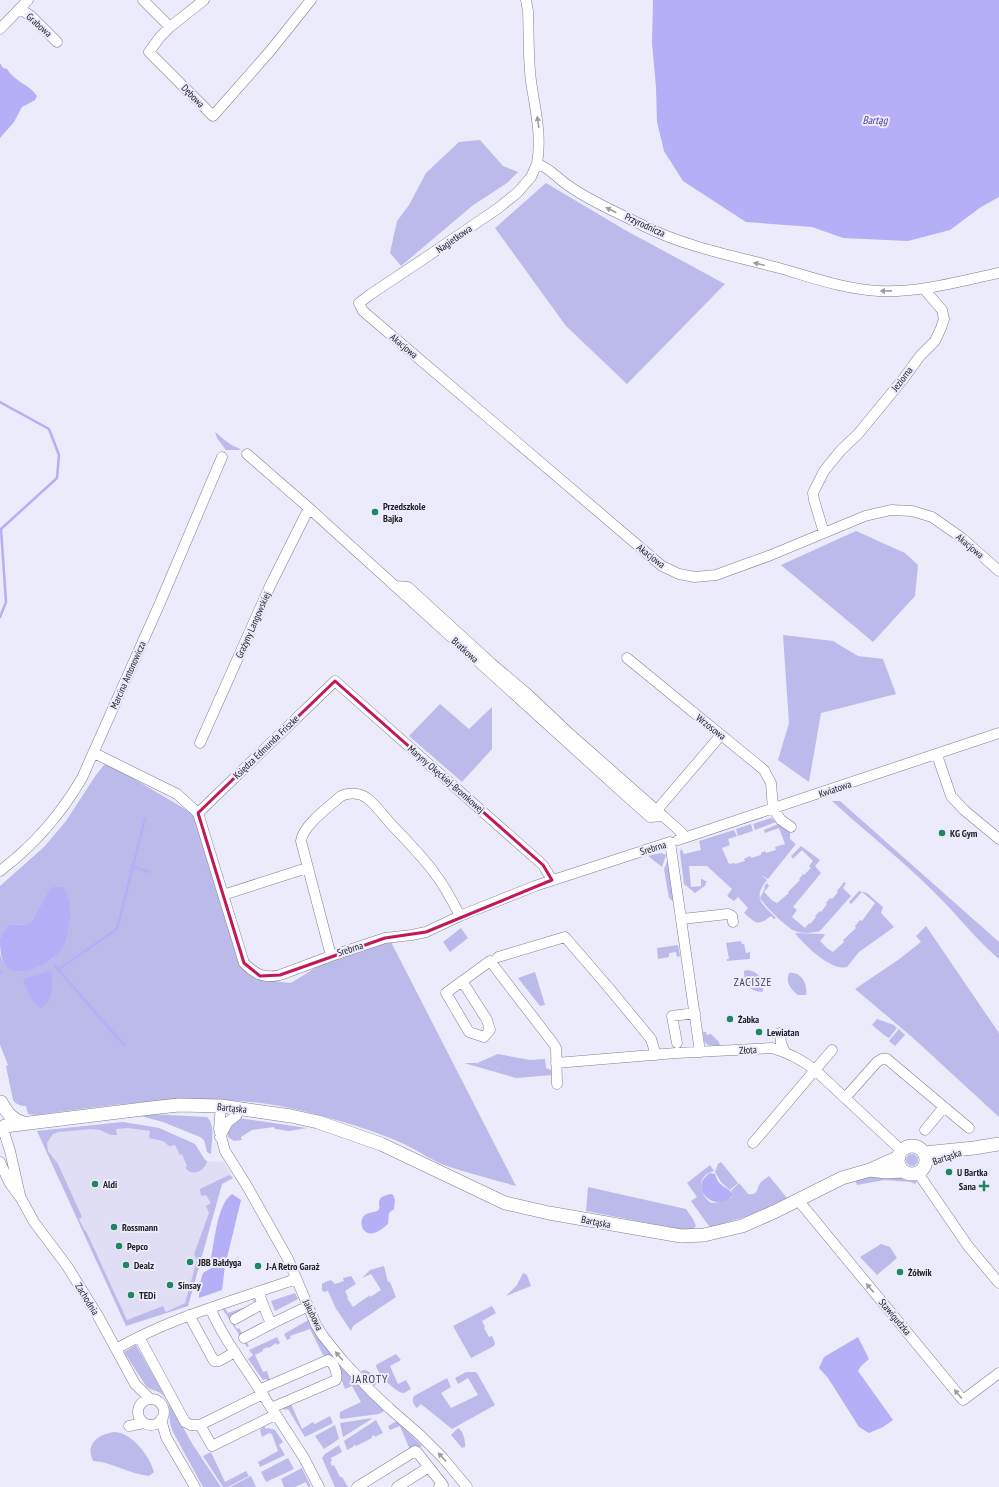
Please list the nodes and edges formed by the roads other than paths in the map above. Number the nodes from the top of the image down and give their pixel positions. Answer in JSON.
{"nodes":[{"id":1,"x":28,"y":0,"type":"edge"},
{"id":2,"x":143,"y":0,"type":"edge"},
{"id":3,"x":204,"y":0,"type":"edge"},
{"id":4,"x":311,"y":0,"type":"edge"},
{"id":5,"x":526,"y":0,"type":"edge"},
{"id":6,"x":20,"y":9,"type":"junction"},
{"id":7,"x":170,"y":27,"type":"junction"},
{"id":8,"x":0,"y":30,"type":"edge"},
{"id":9,"x":57,"y":42,"type":"dead end"},
{"id":10,"x":537,"y":164,"type":"junction"},
{"id":11,"x":999,"y":273,"type":"edge"},
{"id":12,"x":924,"y":289,"type":"junction"},
{"id":13,"x":359,"y":303,"type":"joint"},
{"id":14,"x":247,"y":454,"type":"dead end"},
{"id":15,"x":222,"y":457,"type":"dead end"},
{"id":16,"x":309,"y":508,"type":"junction"},
{"id":17,"x":824,"y":532,"type":"junction"},
{"id":18,"x":999,"y":571,"type":"edge"},
{"id":19,"x":627,"y":658,"type":"dead end"},
{"id":20,"x":335,"y":681,"type":"joint"},
{"id":21,"x":999,"y":734,"type":"edge"},
{"id":22,"x":721,"y":735,"type":"junction"},
{"id":23,"x":200,"y":743,"type":"dead end"},
{"id":24,"x":94,"y":752,"type":"junction"},
{"id":25,"x":937,"y":755,"type":"junction"},
{"id":26,"x":773,"y":809,"type":"junction"},
{"id":27,"x":198,"y":813,"type":"junction"},
{"id":28,"x":660,"y":813,"type":"junction"},
{"id":29,"x":791,"y":827,"type":"dead end"},
{"id":30,"x":684,"y":838,"type":"junction"},
{"id":31,"x":999,"y":839,"type":"edge"},
{"id":32,"x":670,"y":842,"type":"junction"},
{"id":33,"x":307,"y":868,"type":"junction"},
{"id":34,"x":0,"y":871,"type":"edge"},
{"id":35,"x":552,"y":880,"type":"junction"},
{"id":36,"x":223,"y":895,"type":"junction"},
{"id":37,"x":460,"y":916,"type":"junction"},
{"id":38,"x":682,"y":919,"type":"junction"},
{"id":39,"x":733,"y":922,"type":"dead end"},
{"id":40,"x":331,"y":956,"type":"junction"},
{"id":41,"x":498,"y":957,"type":"dead end"},
{"id":42,"x":462,"y":981,"type":"junction"},
{"id":43,"x":695,"y":1013,"type":"junction"},
{"id":44,"x":780,"y":1033,"type":"dead end"},
{"id":45,"x":677,"y":1043,"type":"dead end"},
{"id":46,"x":832,"y":1050,"type":"dead end"},
{"id":47,"x":700,"y":1052,"type":"junction"},
{"id":48,"x":785,"y":1052,"type":"junction"},
{"id":49,"x":656,"y":1055,"type":"junction"},
{"id":50,"x":556,"y":1063,"type":"junction"},
{"id":51,"x":815,"y":1070,"type":"junction"},
{"id":52,"x":557,"y":1084,"type":"dead end"},
{"id":53,"x":845,"y":1098,"type":"junction"},
{"id":54,"x":1,"y":1099,"type":"edge"},
{"id":55,"x":944,"y":1107,"type":"junction"},
{"id":56,"x":220,"y":1110,"type":"junction"},
{"id":57,"x":237,"y":1115,"type":"junction"},
{"id":58,"x":24,"y":1123,"type":"junction"},
{"id":59,"x":2,"y":1126,"type":"edge"},
{"id":60,"x":326,"y":1126,"type":"junction"},
{"id":61,"x":969,"y":1128,"type":"dead end"},
{"id":62,"x":925,"y":1130,"type":"dead end"},
{"id":63,"x":220,"y":1137,"type":"junction"},
{"id":64,"x":753,"y":1143,"type":"dead end"},
{"id":65,"x":999,"y":1144,"type":"edge"},
{"id":66,"x":10,"y":1151,"type":"junction"},
{"id":67,"x":900,"y":1154,"type":"junction"},
{"id":68,"x":0,"y":1162,"type":"edge"},
{"id":69,"x":922,"y":1163,"type":"junction"},
{"id":70,"x":870,"y":1170,"type":"junction"},
{"id":71,"x":904,"y":1171,"type":"junction"},
{"id":72,"x":22,"y":1200,"type":"junction"},
{"id":73,"x":798,"y":1200,"type":"junction"},
{"id":74,"x":296,"y":1278,"type":"junction"},
{"id":75,"x":999,"y":1283,"type":"edge"},
{"id":76,"x":258,"y":1292,"type":"junction"},
{"id":77,"x":262,"y":1304,"type":"junction"},
{"id":78,"x":210,"y":1308,"type":"junction"},
{"id":79,"x":302,"y":1309,"type":"dead end"},
{"id":80,"x":189,"y":1315,"type":"junction"},
{"id":81,"x":235,"y":1319,"type":"dead end"},
{"id":82,"x":271,"y":1324,"type":"junction"},
{"id":83,"x":139,"y":1337,"type":"junction"},
{"id":84,"x":244,"y":1338,"type":"dead end"},
{"id":85,"x":116,"y":1349,"type":"junction"},
{"id":86,"x":235,"y":1352,"type":"junction"},
{"id":87,"x":999,"y":1373,"type":"edge"},
{"id":88,"x":135,"y":1384,"type":"junction"},
{"id":89,"x":262,"y":1392,"type":"junction"},
{"id":90,"x":149,"y":1398,"type":"junction"},
{"id":91,"x":140,"y":1404,"type":"junction"},
{"id":92,"x":273,"y":1412,"type":"junction"},
{"id":93,"x":145,"y":1421,"type":"junction"},
{"id":94,"x":200,"y":1425,"type":"junction"},
{"id":95,"x":429,"y":1466,"type":"junction"},
{"id":96,"x":458,"y":1475,"type":"junction"},
{"id":97,"x":441,"y":1486,"type":"edge"},
{"id":98,"x":195,"y":1487,"type":"edge"},
{"id":99,"x":319,"y":1487,"type":"edge"},
{"id":100,"x":357,"y":1487,"type":"edge"},
{"id":101,"x":397,"y":1487,"type":"edge"},
{"id":102,"x":467,"y":1487,"type":"edge"}],
"edges":[{"from":1,"to":6,"type":"street","name":"Grabowa"},
{"from":2,"to":7,"type":"street"},
{"from":3,"to":7,"type":"street"},
{"from":4,"to":7,"type":"street","name":"Dębowa"},
{"from":10,"to":5,"type":"street","one_way":true},
{"from":6,"to":8,"type":"street","name":"Grabowa"},
{"from":6,"to":9,"type":"street","name":"Grabowa"},
{"from":12,"to":10,"type":"street","name":"Przyrodnicza","one_way":true},
{"from":10,"to":13,"type":"street","name":"Nagietkowa"},
{"from":11,"to":12,"type":"street"},
{"from":12,"to":17,"type":"street","name":"Jeziorna"},
{"from":13,"to":17,"type":"street","name":"Akacjowa"},
{"from":14,"to":16,"type":"street"},
{"from":15,"to":24,"type":"street","name":"Marcina Antonowicza"},
{"from":16,"to":23,"type":"street","name":"Grażyny Langowskiej"},
{"from":16,"to":28,"type":"street"},
{"from":17,"to":18,"type":"street","name":"Akacjowa"},
{"from":19,"to":22,"type":"street","name":"Wrzosowa"},
{"from":20,"to":27,"type":"street","name":"Księdza Edmunda Friszke"},
{"from":20,"to":35,"type":"street","name":"Maryny Okęckiej-Bromkowej"},
{"from":21,"to":25,"type":"street","name":"Kwiatowa"},
{"from":22,"to":26,"type":"street","name":"Wrzosowa"},
{"from":22,"to":28,"type":"street"},
{"from":24,"to":27,"type":"street"},
{"from":24,"to":34,"type":"street","name":"Marcina Antonowicza"},
{"from":25,"to":26,"type":"street","name":"Kwiatowa"},
{"from":25,"to":31,"type":"street"},
{"from":26,"to":29,"type":"street"},
{"from":26,"to":30,"type":"street","name":"Kwiatowa"},
{"from":27,"to":36,"type":"street"},
{"from":28,"to":30,"type":"street"},
{"from":30,"to":32,"type":"street","name":"Kwiatowa"},
{"from":32,"to":35,"type":"street","name":"Srebrna"},
{"from":32,"to":38,"type":"street","name":"Srebrna"},
{"from":33,"to":36,"type":"street"},
{"from":33,"to":37,"type":"street"},
{"from":33,"to":40,"type":"street"},
{"from":35,"to":37,"type":"street","name":"Srebrna"},
{"from":36,"to":40,"type":"street","name":"Srebrna"},
{"from":37,"to":40,"type":"street","name":"Srebrna"},
{"from":38,"to":39,"type":"street"},
{"from":38,"to":43,"type":"street","name":"Srebrna"},
{"from":41,"to":49,"type":"street"},
{"from":42,"to":42,"type":"street"},
{"from":42,"to":50,"type":"street"},
{"from":43,"to":45,"type":"street"},
{"from":43,"to":47,"type":"street","name":"Srebrna"},
{"from":44,"to":48,"type":"street"},
{"from":46,"to":51,"type":"street"},
{"from":47,"to":48,"type":"street","name":"Złota"},
{"from":47,"to":49,"type":"street","name":"Złota"},
{"from":48,"to":51,"type":"street","name":"Złota"},
{"from":49,"to":50,"type":"street","name":"Złota"},
{"from":50,"to":52,"type":"street"},
{"from":51,"to":53,"type":"street","name":"Złota"},
{"from":51,"to":64,"type":"street"},
{"from":53,"to":55,"type":"street"},
{"from":53,"to":67,"type":"street","name":"Złota"},
{"from":54,"to":58,"type":"street"},
{"from":54,"to":59,"type":"street"},
{"from":55,"to":61,"type":"street"},
{"from":55,"to":62,"type":"street"},
{"from":56,"to":57,"type":"street","name":"Bartąska"},
{"from":56,"to":58,"type":"street","name":"Bartąska"},
{"from":56,"to":60,"type":"street","name":"Bartąska"},
{"from":56,"to":63,"type":"street","name":"Jakubowa"},
{"from":57,"to":60,"type":"street","name":"Bartąska"},
{"from":57,"to":63,"type":"street"},
{"from":58,"to":59,"type":"street","name":"Bartąska"},
{"from":58,"to":66,"type":"street"},
{"from":59,"to":66,"type":"street"},
{"from":60,"to":73,"type":"street","name":"Bartąska"},
{"from":63,"to":74,"type":"street","name":"Jakubowa"},
{"from":65,"to":69,"type":"street","name":"Bartąska"},
{"from":66,"to":72,"type":"street"},
{"from":67,"to":69,"type":"street","name":"Bartąska"},
{"from":67,"to":70,"type":"street","name":"Bartąska"},
{"from":67,"to":71,"type":"street"},
{"from":68,"to":72,"type":"street"},
{"from":69,"to":71,"type":"street","name":"Bartąska"},
{"from":69,"to":75,"type":"street"},
{"from":70,"to":71,"type":"street","name":"Bartąska"},
{"from":70,"to":73,"type":"street","name":"Bartąska"},
{"from":72,"to":85,"type":"street","name":"Zachodnia"},
{"from":87,"to":73,"type":"street","name":"Stawigudzka","one_way":true},
{"from":74,"to":76,"type":"street"},
{"from":96,"to":74,"type":"street","name":"Jakubowa","one_way":true},
{"from":76,"to":77,"type":"street"},
{"from":76,"to":78,"type":"street"},
{"from":77,"to":81,"type":"street"},
{"from":77,"to":82,"type":"street"},
{"from":78,"to":80,"type":"street"},
{"from":78,"to":86,"type":"street"},
{"from":79,"to":82,"type":"street"},
{"from":80,"to":83,"type":"street"},
{"from":80,"to":86,"type":"street"},
{"from":82,"to":84,"type":"street"},
{"from":83,"to":85,"type":"street"},
{"from":83,"to":94,"type":"street"},
{"from":85,"to":88,"type":"street","name":"Zachodnia"},
{"from":86,"to":89,"type":"street"},
{"from":88,"to":90,"type":"street","name":"Zachodnia"},
{"from":88,"to":91,"type":"street"},
{"from":89,"to":92,"type":"street"},
{"from":89,"to":92,"type":"street"},
{"from":89,"to":94,"type":"street"},
{"from":90,"to":91,"type":"street"},
{"from":90,"to":93,"type":"street"},
{"from":91,"to":93,"type":"street"},
{"from":92,"to":94,"type":"street"},
{"from":92,"to":99,"type":"street"},
{"from":93,"to":98,"type":"street"},
{"from":95,"to":97,"type":"street"},
{"from":95,"to":100,"type":"street"},
{"from":95,"to":101,"type":"street"},
{"from":96,"to":97,"type":"street"},
{"from":96,"to":102,"type":"street","name":"Jakubowa"}]}
